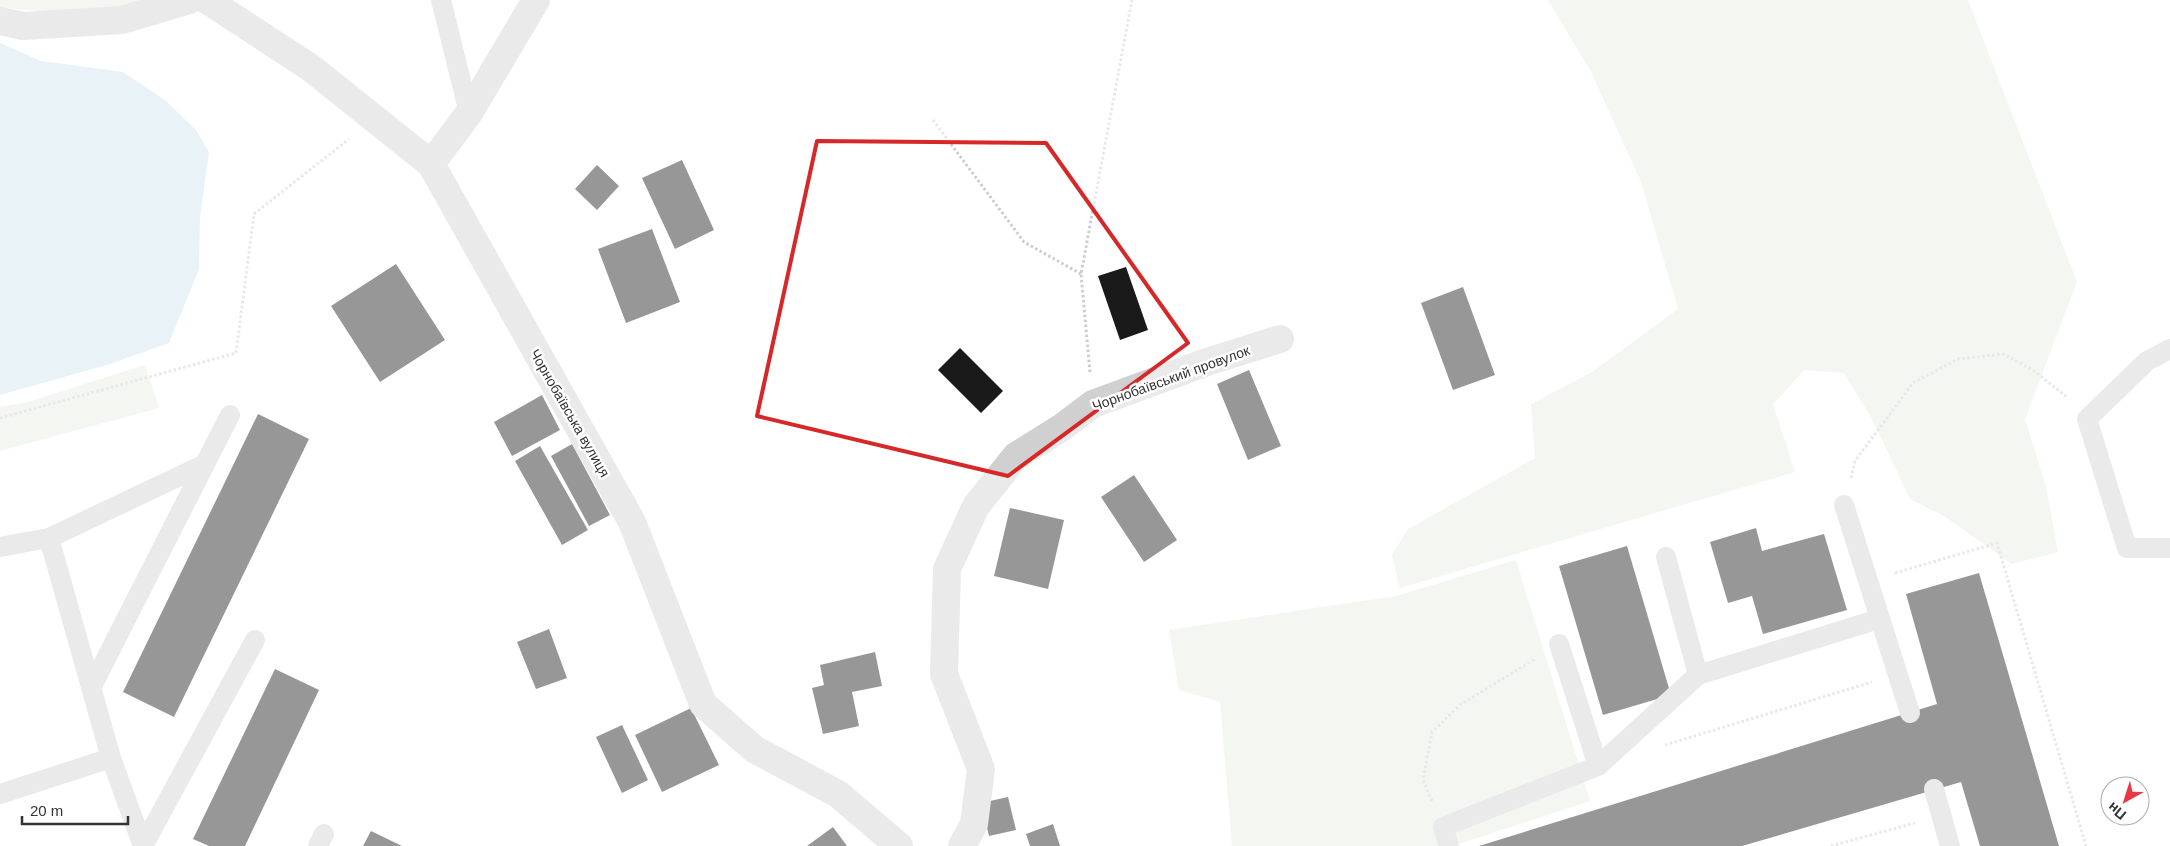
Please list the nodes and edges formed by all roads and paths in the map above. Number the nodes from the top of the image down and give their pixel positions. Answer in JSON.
{"nodes":[{"id":1,"x":189,"y":0,"type":"edge"},
{"id":2,"x":206,"y":0,"type":"edge"},
{"id":3,"x":441,"y":0,"type":"edge"},
{"id":4,"x":536,"y":0,"type":"edge"},
{"id":5,"x":1132,"y":0,"type":"edge"},
{"id":6,"x":0,"y":21,"type":"edge"},
{"id":7,"x":470,"y":113,"type":"junction"},
{"id":8,"x":933,"y":120,"type":"dead end"},
{"id":9,"x":345,"y":144,"type":"dead end"},
{"id":10,"x":431,"y":164,"type":"junction"},
{"id":11,"x":1081,"y":274,"type":"junction"},
{"id":12,"x":1280,"y":339,"type":"dead end"},
{"id":13,"x":2170,"y":349,"type":"edge"},
{"id":14,"x":1093,"y":404,"type":"junction"},
{"id":15,"x":230,"y":415,"type":"dead end"},
{"id":16,"x":0,"y":418,"type":"edge"},
{"id":17,"x":2087,"y":418,"type":"junction"},
{"id":18,"x":205,"y":464,"type":"junction"},
{"id":19,"x":1844,"y":505,"type":"joint"},
{"id":20,"x":49,"y":538,"type":"junction"},
{"id":21,"x":0,"y":547,"type":"edge"},
{"id":22,"x":2170,"y":548,"type":"edge"},
{"id":23,"x":1666,"y":557,"type":"dead end"},
{"id":24,"x":1868,"y":581,"type":"junction"},
{"id":25,"x":1879,"y":620,"type":"junction"},
{"id":26,"x":255,"y":640,"type":"dead end"},
{"id":27,"x":1558,"y":644,"type":"joint"},
{"id":28,"x":1899,"y":674,"type":"junction"},
{"id":29,"x":1698,"y":675,"type":"junction"},
{"id":30,"x":91,"y":688,"type":"junction"},
{"id":31,"x":1910,"y":713,"type":"dead end"},
{"id":32,"x":1664,"y":746,"type":"dead end"},
{"id":33,"x":111,"y":758,"type":"junction"},
{"id":34,"x":1598,"y":766,"type":"junction"},
{"id":35,"x":1934,"y":789,"type":"dead end"},
{"id":36,"x":0,"y":794,"type":"edge"},
{"id":37,"x":1941,"y":816,"type":"junction"},
{"id":38,"x":1443,"y":827,"type":"junction"},
{"id":39,"x":143,"y":846,"type":"edge"},
{"id":40,"x":899,"y":846,"type":"edge"},
{"id":41,"x":962,"y":846,"type":"edge"},
{"id":42,"x":1449,"y":846,"type":"edge"},
{"id":43,"x":1831,"y":846,"type":"edge"},
{"id":44,"x":1950,"y":846,"type":"edge"},
{"id":45,"x":2086,"y":846,"type":"edge"}],
"edges":[{"from":1,"to":6,"type":"street"},
{"from":2,"to":10,"type":"street","name":"Чорнобаївська вулиця"},
{"from":3,"to":7,"type":"lane"},
{"from":4,"to":7,"type":"street"},
{"from":5,"to":11,"type":"path"},
{"from":7,"to":10,"type":"street"},
{"from":8,"to":11,"type":"path"},
{"from":9,"to":16,"type":"path"},
{"from":10,"to":40,"type":"street","name":"Чорнобаївська вулиця"},
{"from":11,"to":14,"type":"path"},
{"from":12,"to":14,"type":"street","name":"Чорнобаївський провулок"},
{"from":13,"to":17,"type":"lane"},
{"from":14,"to":41,"type":"street","name":"Чорнобаївський провулок"},
{"from":15,"to":18,"type":"lane"},
{"from":17,"to":19,"type":"path"},
{"from":17,"to":22,"type":"lane"},
{"from":18,"to":20,"type":"lane"},
{"from":18,"to":30,"type":"lane"},
{"from":19,"to":24,"type":"lane"},
{"from":20,"to":21,"type":"lane"},
{"from":20,"to":30,"type":"lane"},
{"from":23,"to":29,"type":"lane"},
{"from":24,"to":25,"type":"lane"},
{"from":24,"to":45,"type":"path"},
{"from":25,"to":28,"type":"lane"},
{"from":25,"to":29,"type":"lane"},
{"from":26,"to":39,"type":"lane"},
{"from":27,"to":34,"type":"lane"},
{"from":27,"to":38,"type":"path"},
{"from":28,"to":31,"type":"lane"},
{"from":28,"to":32,"type":"path"},
{"from":29,"to":34,"type":"lane"},
{"from":30,"to":33,"type":"lane"},
{"from":33,"to":36,"type":"lane"},
{"from":33,"to":39,"type":"lane"},
{"from":34,"to":38,"type":"lane"},
{"from":35,"to":37,"type":"lane"},
{"from":37,"to":43,"type":"path"},
{"from":37,"to":44,"type":"lane"},
{"from":38,"to":42,"type":"lane"}]}
